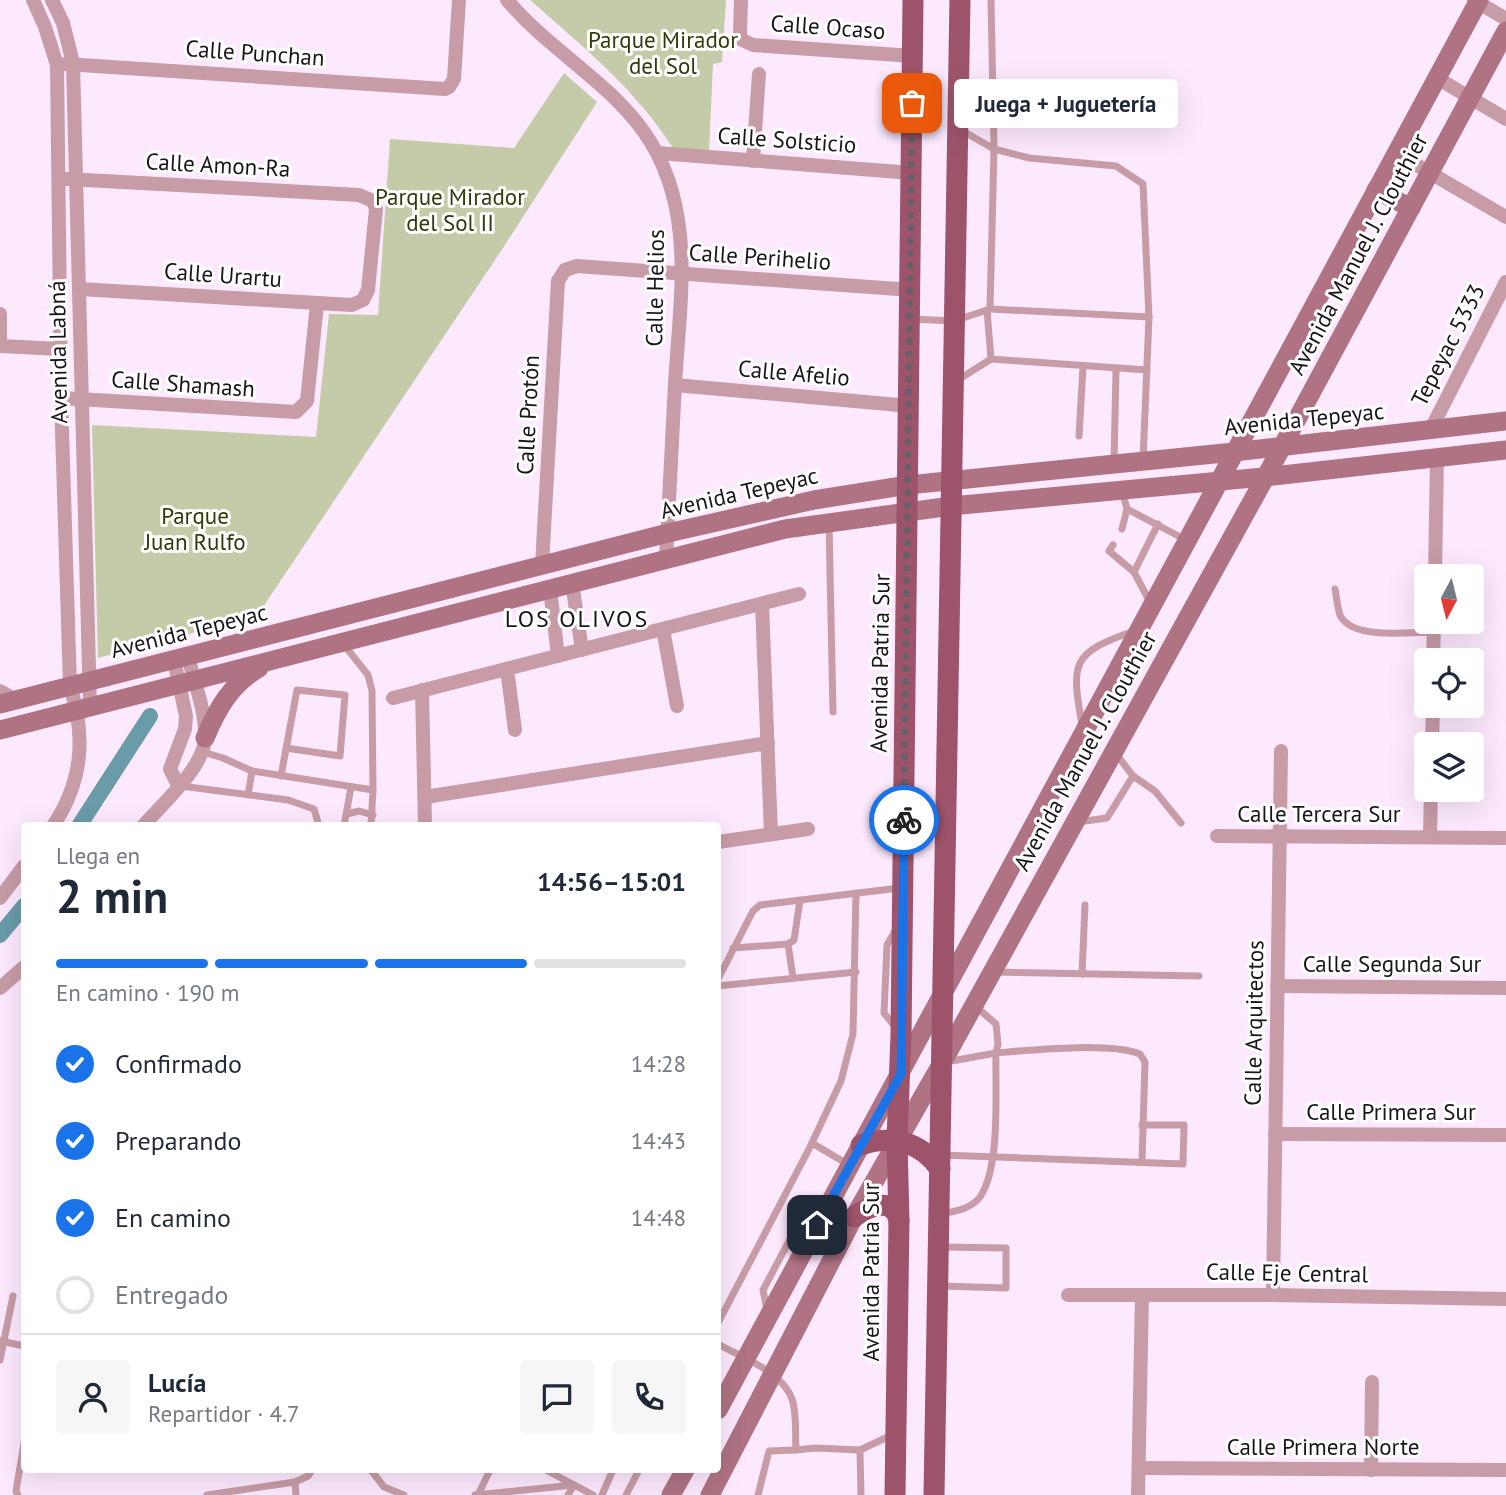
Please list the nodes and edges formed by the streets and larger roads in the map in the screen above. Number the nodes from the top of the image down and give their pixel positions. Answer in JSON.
{"nodes":[{"id":1,"x":33,"y":0,"type":"edge"},
{"id":2,"x":52,"y":0,"type":"edge"},
{"id":3,"x":458,"y":0,"type":"edge"},
{"id":4,"x":507,"y":0,"type":"edge"},
{"id":5,"x":741,"y":0,"type":"edge"},
{"id":6,"x":913,"y":0,"type":"edge"},
{"id":7,"x":960,"y":0,"type":"edge"},
{"id":8,"x":1477,"y":1,"type":"edge"},
{"id":9,"x":1506,"y":19,"type":"edge"},
{"id":10,"x":1506,"y":31,"type":"edge"},
{"id":11,"x":913,"y":56,"type":"junction"},
{"id":12,"x":73,"y":63,"type":"junction"},
{"id":13,"x":57,"y":65,"type":"junction"},
{"id":14,"x":760,"y":74,"type":"dead end"},
{"id":15,"x":1437,"y":78,"type":"junction"},
{"id":16,"x":1470,"y":98,"type":"junction"},
{"id":17,"x":1506,"y":119,"type":"edge"},
{"id":18,"x":658,"y":153,"type":"junction"},
{"id":19,"x":1396,"y":153,"type":"junction"},
{"id":20,"x":753,"y":161,"type":"junction"},
{"id":21,"x":1430,"y":172,"type":"junction"},
{"id":22,"x":912,"y":173,"type":"junction"},
{"id":23,"x":59,"y":178,"type":"junction"},
{"id":24,"x":77,"y":179,"type":"junction"},
{"id":25,"x":1376,"y":190,"type":"junction"},
{"id":26,"x":1411,"y":208,"type":"junction"},
{"id":27,"x":1506,"y":217,"type":"edge"},
{"id":28,"x":565,"y":270,"type":"joint"},
{"id":29,"x":681,"y":274,"type":"junction"},
{"id":30,"x":1506,"y":282,"type":"edge"},
{"id":31,"x":79,"y":289,"type":"junction"},
{"id":32,"x":912,"y":290,"type":"junction"},
{"id":33,"x":363,"y":299,"type":"joint"},
{"id":34,"x":317,"y":304,"type":"junction"},
{"id":35,"x":0,"y":314,"type":"edge"},
{"id":36,"x":0,"y":346,"type":"edge"},
{"id":37,"x":61,"y":349,"type":"junction"},
{"id":38,"x":675,"y":385,"type":"junction"},
{"id":39,"x":61,"y":398,"type":"junction"},
{"id":40,"x":82,"y":400,"type":"junction"},
{"id":41,"x":910,"y":406,"type":"junction"},
{"id":42,"x":1506,"y":421,"type":"edge"},
{"id":43,"x":1431,"y":429,"type":"junction"},
{"id":44,"x":1282,"y":447,"type":"junction"},
{"id":45,"x":1506,"y":450,"type":"edge"},
{"id":46,"x":1234,"y":452,"type":"junction"},
{"id":47,"x":1437,"y":457,"type":"junction"},
{"id":48,"x":1264,"y":477,"type":"junction"},
{"id":49,"x":951,"y":480,"type":"junction"},
{"id":50,"x":1219,"y":481,"type":"junction"},
{"id":51,"x":908,"y":485,"type":"junction"},
{"id":52,"x":951,"y":506,"type":"junction"},
{"id":53,"x":908,"y":511,"type":"junction"},
{"id":54,"x":667,"y":533,"type":"junction"},
{"id":55,"x":666,"y":559,"type":"junction"},
{"id":56,"x":1435,"y":564,"type":"edge"},
{"id":57,"x":542,"y":565,"type":"junction"},
{"id":58,"x":572,"y":583,"type":"junction"},
{"id":59,"x":550,"y":589,"type":"junction"},
{"id":60,"x":799,"y":594,"type":"dead end"},
{"id":61,"x":762,"y":604,"type":"junction"},
{"id":62,"x":663,"y":629,"type":"junction"},
{"id":63,"x":582,"y":650,"type":"junction"},
{"id":64,"x":558,"y":656,"type":"junction"},
{"id":65,"x":277,"y":659,"type":"junction"},
{"id":66,"x":174,"y":660,"type":"junction"},
{"id":67,"x":507,"y":669,"type":"junction"},
{"id":68,"x":80,"y":684,"type":"junction"},
{"id":69,"x":180,"y":684,"type":"junction"},
{"id":70,"x":422,"y":690,"type":"junction"},
{"id":71,"x":5,"y":698,"type":"edge"},
{"id":72,"x":393,"y":698,"type":"dead end"},
{"id":73,"x":677,"y":706,"type":"dead end"},
{"id":74,"x":84,"y":708,"type":"junction"},
{"id":75,"x":0,"y":730,"type":"edge"},
{"id":76,"x":515,"y":730,"type":"dead end"},
{"id":77,"x":768,"y":743,"type":"junction"},
{"id":78,"x":204,"y":745,"type":"junction"},
{"id":79,"x":1281,"y":751,"type":"dead end"},
{"id":80,"x":178,"y":785,"type":"junction"},
{"id":81,"x":425,"y":797,"type":"junction"},
{"id":82,"x":1431,"y":802,"type":"edge"},
{"id":83,"x":55,"y":822,"type":"edge"},
{"id":84,"x":146,"y":822,"type":"edge"},
{"id":85,"x":425,"y":822,"type":"edge"},
{"id":86,"x":808,"y":829,"type":"dead end"},
{"id":87,"x":771,"y":834,"type":"junction"},
{"id":88,"x":1217,"y":836,"type":"dead end"},
{"id":89,"x":1279,"y":837,"type":"junction"},
{"id":90,"x":1430,"y":838,"type":"junction"},
{"id":91,"x":1506,"y":838,"type":"edge"},
{"id":92,"x":721,"y":842,"type":"edge"},
{"id":93,"x":21,"y":870,"type":"edge"},
{"id":94,"x":0,"y":898,"type":"edge"},
{"id":95,"x":21,"y":970,"type":"edge"},
{"id":96,"x":1277,"y":986,"type":"junction"},
{"id":97,"x":0,"y":988,"type":"edge"},
{"id":98,"x":1506,"y":988,"type":"edge"},
{"id":99,"x":943,"y":992,"type":"junction"},
{"id":100,"x":942,"y":1063,"type":"junction"},
{"id":101,"x":901,"y":1074,"type":"junction"},
{"id":102,"x":1275,"y":1134,"type":"junction"},
{"id":103,"x":1506,"y":1135,"type":"edge"},
{"id":104,"x":897,"y":1140,"type":"junction"},
{"id":105,"x":861,"y":1145,"type":"junction"},
{"id":106,"x":941,"y":1162,"type":"junction"},
{"id":107,"x":854,"y":1217,"type":"junction"},
{"id":108,"x":899,"y":1221,"type":"junction"},
{"id":109,"x":1068,"y":1295,"type":"dead end"},
{"id":110,"x":1142,"y":1295,"type":"junction"},
{"id":111,"x":1273,"y":1295,"type":"junction"},
{"id":112,"x":1506,"y":1299,"type":"edge"},
{"id":113,"x":1372,"y":1382,"type":"dead end"},
{"id":114,"x":721,"y":1401,"type":"edge"},
{"id":115,"x":1139,"y":1468,"type":"junction"},
{"id":116,"x":1371,"y":1470,"type":"junction"},
{"id":117,"x":1506,"y":1470,"type":"edge"},
{"id":118,"x":710,"y":1495,"type":"edge"},
{"id":119,"x":895,"y":1495,"type":"edge"},
{"id":120,"x":934,"y":1495,"type":"edge"},
{"id":121,"x":1138,"y":1495,"type":"edge"}],
"edges":[{"from":1,"to":13,"type":"street","name":"Avenida Labná"},
{"from":2,"to":12,"type":"street","name":"Avenida Labná"},
{"from":3,"to":12,"type":"street","name":"Calle Punchan"},
{"from":4,"to":18,"type":"street","name":"Calle Helios"},
{"from":5,"to":11,"type":"street","name":"Calle Ocaso"},
{"from":6,"to":11,"type":"main road","name":"Avenida Patria Sur"},
{"from":7,"to":49,"type":"main road"},
{"from":8,"to":9,"type":"street"},
{"from":8,"to":15,"type":"main road","name":"Avenida Manuel J. Clouthier"},
{"from":10,"to":16,"type":"main road","name":"Avenida Manuel J. Clouthier"},
{"from":11,"to":22,"type":"main road","name":"Avenida Patria Sur"},
{"from":12,"to":13,"type":"street","name":"Calle Punchan"},
{"from":12,"to":24,"type":"street","name":"Avenida Labná"},
{"from":13,"to":23,"type":"street","name":"Avenida Labná"},
{"from":14,"to":20,"type":"street"},
{"from":15,"to":16,"type":"street"},
{"from":15,"to":19,"type":"main road","name":"Avenida Manuel J. Clouthier"},
{"from":16,"to":17,"type":"street"},
{"from":16,"to":21,"type":"main road","name":"Avenida Manuel J. Clouthier"},
{"from":18,"to":20,"type":"street","name":"Calle Solsticio"},
{"from":18,"to":29,"type":"street","name":"Calle Helios"},
{"from":19,"to":21,"type":"street"},
{"from":19,"to":25,"type":"main road","name":"Avenida Manuel J. Clouthier"},
{"from":20,"to":22,"type":"street","name":"Calle Solsticio"},
{"from":21,"to":26,"type":"main road","name":"Avenida Manuel J. Clouthier"},
{"from":21,"to":27,"type":"street"},
{"from":22,"to":32,"type":"main road","name":"Avenida Patria Sur"},
{"from":23,"to":24,"type":"street","name":"Calle Amon-Ra"},
{"from":23,"to":37,"type":"street","name":"Avenida Labná"},
{"from":24,"to":31,"type":"street","name":"Avenida Labná"},
{"from":24,"to":33,"type":"street","name":"Calle Amon-Ra"},
{"from":25,"to":26,"type":"main road"},
{"from":25,"to":46,"type":"main road","name":"Avenida Manuel J. Clouthier"},
{"from":26,"to":44,"type":"main road","name":"Avenida Manuel J. Clouthier"},
{"from":28,"to":29,"type":"street","name":"Calle Perihelio"},
{"from":28,"to":57,"type":"street","name":"Calle Protón"},
{"from":29,"to":32,"type":"street","name":"Calle Perihelio"},
{"from":29,"to":38,"type":"street","name":"Calle Helios"},
{"from":30,"to":43,"type":"street","name":"Tepeyac 5333"},
{"from":31,"to":34,"type":"street","name":"Calle Urartu"},
{"from":31,"to":40,"type":"street","name":"Avenida Labná"},
{"from":32,"to":41,"type":"main road","name":"Avenida Patria Sur"},
{"from":33,"to":34,"type":"street","name":"Calle Urartu"},
{"from":34,"to":40,"type":"street","name":"Calle Shamash"},
{"from":35,"to":36,"type":"street"},
{"from":36,"to":37,"type":"street"},
{"from":37,"to":39,"type":"street","name":"Avenida Labná"},
{"from":38,"to":41,"type":"street","name":"Calle Afelio"},
{"from":38,"to":54,"type":"street","name":"Calle Helios"},
{"from":39,"to":40,"type":"street","name":"Calle Shamash"},
{"from":39,"to":68,"type":"street","name":"Avenida Labná"},
{"from":40,"to":68,"type":"street","name":"Avenida Labná"},
{"from":41,"to":51,"type":"main road","name":"Avenida Patria Sur"},
{"from":42,"to":43,"type":"main road","name":"Avenida Tepeyac"},
{"from":43,"to":44,"type":"main road","name":"Avenida Tepeyac"},
{"from":44,"to":46,"type":"main road","name":"Avenida Tepeyac"},
{"from":44,"to":48,"type":"main road","name":"Avenida Manuel J. Clouthier"},
{"from":45,"to":47,"type":"main road","name":"Avenida Tepeyac"},
{"from":46,"to":49,"type":"main road","name":"Avenida Tepeyac"},
{"from":46,"to":50,"type":"main road","name":"Avenida Manuel J. Clouthier"},
{"from":47,"to":48,"type":"main road","name":"Avenida Tepeyac"},
{"from":47,"to":56,"type":"street"},
{"from":48,"to":50,"type":"main road","name":"Avenida Tepeyac"},
{"from":48,"to":100,"type":"main road","name":"Avenida Manuel J. Clouthier"},
{"from":49,"to":51,"type":"main road","name":"Avenida Tepeyac"},
{"from":49,"to":52,"type":"main road"},
{"from":50,"to":52,"type":"main road","name":"Avenida Tepeyac"},
{"from":50,"to":99,"type":"main road","name":"Avenida Manuel J. Clouthier"},
{"from":51,"to":53,"type":"main road","name":"Avenida Patria Sur"},
{"from":51,"to":54,"type":"main road","name":"Avenida Tepeyac"},
{"from":52,"to":53,"type":"main road","name":"Avenida Tepeyac"},
{"from":52,"to":99,"type":"main road"},
{"from":53,"to":55,"type":"main road","name":"Avenida Tepeyac"},
{"from":53,"to":101,"type":"main road","name":"Avenida Patria Sur"},
{"from":54,"to":55,"type":"street","name":"Calle Helios"},
{"from":54,"to":57,"type":"main road","name":"Avenida Tepeyac"},
{"from":55,"to":58,"type":"main road","name":"Avenida Tepeyac"},
{"from":57,"to":66,"type":"main road","name":"Avenida Tepeyac"},
{"from":58,"to":59,"type":"main road","name":"Avenida Tepeyac"},
{"from":58,"to":63,"type":"street"},
{"from":59,"to":64,"type":"street"},
{"from":59,"to":65,"type":"main road","name":"Avenida Tepeyac"},
{"from":60,"to":61,"type":"street"},
{"from":61,"to":62,"type":"street"},
{"from":61,"to":77,"type":"street"},
{"from":62,"to":63,"type":"street"},
{"from":62,"to":73,"type":"street"},
{"from":63,"to":64,"type":"street"},
{"from":64,"to":67,"type":"street"},
{"from":65,"to":69,"type":"main road","name":"Avenida Tepeyac"},
{"from":65,"to":78,"type":"main road"},
{"from":66,"to":68,"type":"main road","name":"Avenida Tepeyac"},
{"from":66,"to":69,"type":"street"},
{"from":67,"to":70,"type":"street"},
{"from":67,"to":76,"type":"street"},
{"from":68,"to":71,"type":"main road","name":"Avenida Tepeyac"},
{"from":68,"to":74,"type":"street","name":"Avenida Labná"},
{"from":69,"to":74,"type":"main road","name":"Avenida Tepeyac"},
{"from":69,"to":78,"type":"street"},
{"from":69,"to":80,"type":"street"},
{"from":70,"to":72,"type":"street"},
{"from":70,"to":81,"type":"street"},
{"from":74,"to":75,"type":"main road","name":"Avenida Tepeyac"},
{"from":74,"to":83,"type":"street","name":"Avenida Labná"},
{"from":77,"to":81,"type":"street"},
{"from":77,"to":87,"type":"street"},
{"from":78,"to":80,"type":"street"},
{"from":79,"to":89,"type":"street","name":"Calle Arquitectos"},
{"from":80,"to":84,"type":"street"},
{"from":81,"to":85,"type":"street"},
{"from":82,"to":90,"type":"street"},
{"from":86,"to":87,"type":"street"},
{"from":87,"to":92,"type":"street"},
{"from":88,"to":89,"type":"street","name":"Calle Tercera Sur"},
{"from":89,"to":90,"type":"street","name":"Calle Tercera Sur"},
{"from":89,"to":96,"type":"street","name":"Calle Arquitectos"},
{"from":90,"to":91,"type":"street","name":"Calle Tercera Sur"},
{"from":93,"to":94,"type":"street"},
{"from":95,"to":97,"type":"street"},
{"from":96,"to":98,"type":"street","name":"Calle Segunda Sur"},
{"from":96,"to":102,"type":"street","name":"Calle Arquitectos"},
{"from":99,"to":100,"type":"main road"},
{"from":99,"to":101,"type":"main road","name":"Avenida Manuel J. Clouthier"},
{"from":100,"to":104,"type":"main road","name":"Avenida Manuel J. Clouthier"},
{"from":100,"to":106,"type":"main road"},
{"from":101,"to":104,"type":"main road","name":"Avenida Patria Sur"},
{"from":101,"to":105,"type":"main road","name":"Avenida Manuel J. Clouthier"},
{"from":102,"to":103,"type":"street","name":"Calle Primera Sur"},
{"from":102,"to":111,"type":"street","name":"Calle Arquitectos"},
{"from":104,"to":105,"type":"main road"},
{"from":104,"to":106,"type":"main road"},
{"from":104,"to":107,"type":"main road","name":"Avenida Manuel J. Clouthier"},
{"from":104,"to":108,"type":"main road","name":"Avenida Patria Sur"},
{"from":105,"to":114,"type":"main road","name":"Avenida Manuel J. Clouthier"},
{"from":106,"to":120,"type":"main road"},
{"from":107,"to":108,"type":"main road"},
{"from":107,"to":118,"type":"main road","name":"Avenida Manuel J. Clouthier"},
{"from":108,"to":119,"type":"main road","name":"Avenida Patria Sur"},
{"from":109,"to":110,"type":"street","name":"Calle Eje Central"},
{"from":110,"to":111,"type":"street","name":"Calle Eje Central"},
{"from":110,"to":115,"type":"street"},
{"from":111,"to":112,"type":"street","name":"Calle Eje Central"},
{"from":113,"to":116,"type":"street"},
{"from":115,"to":116,"type":"street","name":"Calle Primera Norte"},
{"from":115,"to":121,"type":"street"},
{"from":116,"to":117,"type":"street","name":"Calle Primera Norte"}]}
